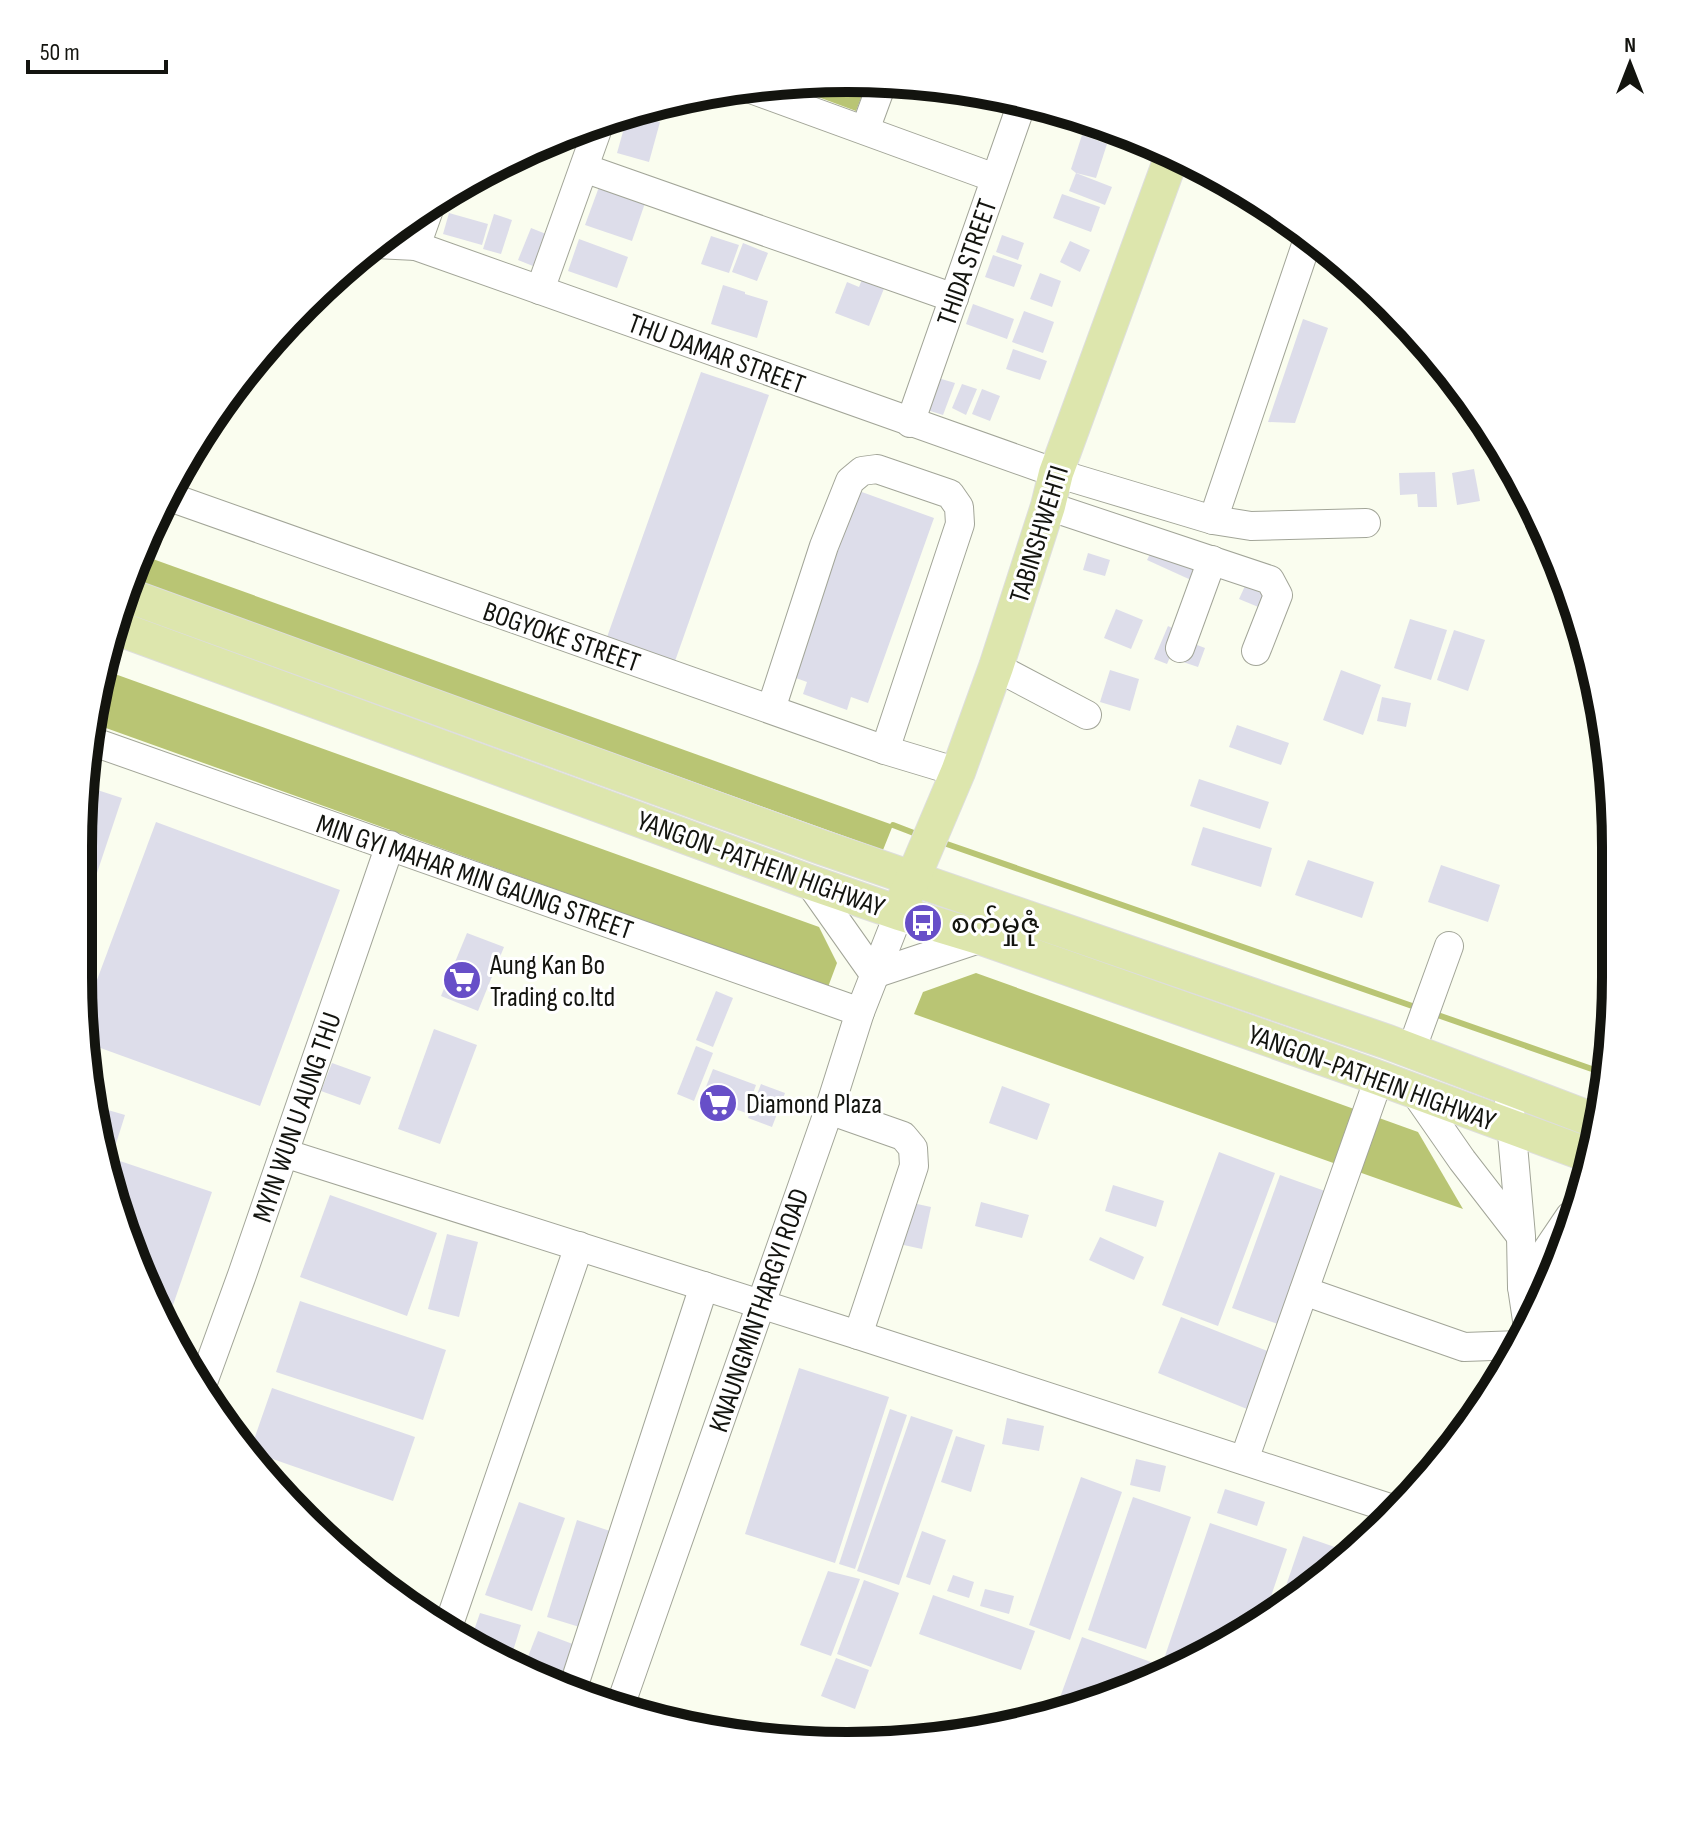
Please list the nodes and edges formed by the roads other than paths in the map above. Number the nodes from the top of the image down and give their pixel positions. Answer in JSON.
{"nodes":[{"id":1,"x":878,"y":93,"type":"edge"},
{"id":2,"x":771,"y":96,"type":"edge"},
{"id":3,"x":1018,"y":113,"type":"edge"},
{"id":4,"x":865,"y":130,"type":"junction"},
{"id":5,"x":595,"y":135,"type":"edge"},
{"id":6,"x":1169,"y":164,"type":"edge"},
{"id":7,"x":584,"y":168,"type":"junction"},
{"id":8,"x":995,"y":178,"type":"junction"},
{"id":9,"x":425,"y":221,"type":"edge"},
{"id":10,"x":392,"y":245,"type":"edge"},
{"id":11,"x":416,"y":246,"type":"junction"},
{"id":12,"x":1305,"y":247,"type":"edge"},
{"id":13,"x":540,"y":290,"type":"junction"},
{"id":14,"x":954,"y":298,"type":"junction"},
{"id":15,"x":910,"y":423,"type":"junction"},
{"id":16,"x":1056,"y":473,"type":"junction"},
{"id":17,"x":177,"y":500,"type":"edge"},
{"id":18,"x":1048,"y":506,"type":"junction"},
{"id":19,"x":1213,"y":520,"type":"junction"},
{"id":20,"x":1366,"y":523,"type":"dead end"},
{"id":21,"x":1212,"y":560,"type":"junction"},
{"id":22,"x":134,"y":598,"type":"edge"},
{"id":23,"x":124,"y":631,"type":"edge"},
{"id":24,"x":1180,"y":648,"type":"dead end"},
{"id":25,"x":1256,"y":651,"type":"dead end"},
{"id":26,"x":996,"y":667,"type":"junction"},
{"id":27,"x":771,"y":709,"type":"junction"},
{"id":28,"x":1087,"y":715,"type":"dead end"},
{"id":29,"x":99,"y":744,"type":"edge"},
{"id":30,"x":885,"y":750,"type":"junction"},
{"id":31,"x":958,"y":772,"type":"junction"},
{"id":32,"x":390,"y":845,"type":"junction"},
{"id":33,"x":913,"y":878,"type":"junction"},
{"id":34,"x":809,"y":882,"type":"junction"},
{"id":35,"x":899,"y":913,"type":"junction"},
{"id":36,"x":982,"y":938,"type":"junction"},
{"id":37,"x":1449,"y":946,"type":"dead end"},
{"id":38,"x":874,"y":974,"type":"junction"},
{"id":39,"x":860,"y":1012,"type":"junction"},
{"id":40,"x":1411,"y":1051,"type":"junction"},
{"id":41,"x":1379,"y":1078,"type":"junction"},
{"id":42,"x":1508,"y":1088,"type":"junction"},
{"id":43,"x":1414,"y":1091,"type":"junction"},
{"id":44,"x":829,"y":1110,"type":"junction"},
{"id":45,"x":1588,"y":1118,"type":"edge"},
{"id":46,"x":1511,"y":1127,"type":"junction"},
{"id":47,"x":1581,"y":1152,"type":"edge"},
{"id":48,"x":284,"y":1153,"type":"junction"},
{"id":49,"x":1521,"y":1236,"type":"junction"},
{"id":50,"x":1556,"y":1237,"type":"edge"},
{"id":51,"x":579,"y":1246,"type":"junction"},
{"id":52,"x":704,"y":1286,"type":"junction"},
{"id":53,"x":1522,"y":1287,"type":"junction"},
{"id":54,"x":1304,"y":1291,"type":"junction"},
{"id":55,"x":760,"y":1304,"type":"junction"},
{"id":56,"x":1525,"y":1308,"type":"edge"},
{"id":57,"x":858,"y":1335,"type":"junction"},
{"id":58,"x":1506,"y":1346,"type":"edge"},
{"id":59,"x":206,"y":1375,"type":"edge"},
{"id":60,"x":1244,"y":1460,"type":"junction"},
{"id":61,"x":1385,"y":1506,"type":"edge"},
{"id":62,"x":451,"y":1619,"type":"edge"},
{"id":63,"x":575,"y":1681,"type":"edge"},
{"id":64,"x":623,"y":1698,"type":"edge"}],
"edges":[{"from":1,"to":4,"type":"street"},
{"from":2,"to":4,"type":"street"},
{"from":3,"to":8,"type":"street","name":"THIDA STREET"},
{"from":4,"to":8,"type":"street"},
{"from":5,"to":7,"type":"street"},
{"from":6,"to":16,"type":"main road","name":"TABINSHWEHTI"},
{"from":7,"to":13,"type":"street"},
{"from":7,"to":14,"type":"street"},
{"from":8,"to":14,"type":"street","name":"THIDA STREET"},
{"from":9,"to":11,"type":"street"},
{"from":10,"to":11,"type":"street","name":"THU DAMAR STREET"},
{"from":11,"to":13,"type":"street","name":"THU DAMAR STREET"},
{"from":12,"to":19,"type":"street"},
{"from":13,"to":15,"type":"street","name":"THU DAMAR STREET"},
{"from":14,"to":15,"type":"street","name":"THIDA STREET"},
{"from":15,"to":16,"type":"street","name":"THU DAMAR STREET"},
{"from":16,"to":18,"type":"main road","name":"TABINSHWEHTI"},
{"from":16,"to":19,"type":"street","name":"THU DAMAR STREET"},
{"from":17,"to":27,"type":"street","name":"BOGYOKE STREET"},
{"from":18,"to":21,"type":"street"},
{"from":18,"to":26,"type":"main road","name":"TABINSHWEHTI"},
{"from":19,"to":20,"type":"street","name":"THU DAMAR STREET"},
{"from":21,"to":24,"type":"street"},
{"from":21,"to":25,"type":"street"},
{"from":22,"to":33,"type":"main road","name":"YANGON-PATHEIN HIGHWAY"},
{"from":23,"to":34,"type":"main road","name":"YANGON-PATHEIN HIGHWAY"},
{"from":26,"to":28,"type":"street"},
{"from":26,"to":31,"type":"main road","name":"TABINSHWEHTI"},
{"from":27,"to":30,"type":"street","name":"BOGYOKE STREET"},
{"from":27,"to":30,"type":"street"},
{"from":29,"to":32,"type":"street","name":"MIN GYI MAHAR MIN GAUNG STREET"},
{"from":30,"to":31,"type":"street","name":"BOGYOKE STREET"},
{"from":31,"to":33,"type":"main road","name":"TABINSHWEHTI"},
{"from":32,"to":39,"type":"street","name":"MIN GYI MAHAR MIN GAUNG STREET"},
{"from":32,"to":48,"type":"street","name":"MYIN WUN U AUNG THU"},
{"from":33,"to":35,"type":"main road","name":"TABINSHWEHTI"},
{"from":33,"to":40,"type":"main road","name":"YANGON-PATHEIN HIGHWAY"},
{"from":34,"to":35,"type":"main road","name":"YANGON-PATHEIN HIGHWAY"},
{"from":34,"to":38,"type":"street"},
{"from":35,"to":36,"type":"main road","name":"YANGON-PATHEIN HIGHWAY"},
{"from":35,"to":38,"type":"street","name":"KNAUNGMINTHARGYI ROAD"},
{"from":36,"to":38,"type":"street"},
{"from":36,"to":41,"type":"main road","name":"YANGON-PATHEIN HIGHWAY"},
{"from":37,"to":40,"type":"street"},
{"from":38,"to":39,"type":"street","name":"KNAUNGMINTHARGYI ROAD"},
{"from":39,"to":44,"type":"street","name":"KNAUNGMINTHARGYI ROAD"},
{"from":40,"to":42,"type":"main road","name":"YANGON-PATHEIN HIGHWAY"},
{"from":41,"to":43,"type":"main road","name":"YANGON-PATHEIN HIGHWAY"},
{"from":41,"to":54,"type":"street"},
{"from":42,"to":45,"type":"main road","name":"YANGON-PATHEIN HIGHWAY"},
{"from":42,"to":46,"type":"street"},
{"from":43,"to":46,"type":"main road","name":"YANGON-PATHEIN HIGHWAY"},
{"from":43,"to":49,"type":"street"},
{"from":44,"to":55,"type":"street","name":"KNAUNGMINTHARGYI ROAD"},
{"from":44,"to":57,"type":"street"},
{"from":46,"to":47,"type":"main road","name":"YANGON-PATHEIN HIGHWAY"},
{"from":46,"to":49,"type":"street"},
{"from":48,"to":51,"type":"street"},
{"from":48,"to":59,"type":"street","name":"MYIN WUN U AUNG THU"},
{"from":49,"to":53,"type":"street"},
{"from":50,"to":53,"type":"street"},
{"from":51,"to":52,"type":"street"},
{"from":51,"to":62,"type":"street"},
{"from":52,"to":55,"type":"street"},
{"from":52,"to":63,"type":"street"},
{"from":53,"to":56,"type":"street"},
{"from":54,"to":58,"type":"street"},
{"from":54,"to":60,"type":"street"},
{"from":55,"to":57,"type":"street"},
{"from":55,"to":64,"type":"street","name":"KNAUNGMINTHARGYI ROAD"},
{"from":57,"to":60,"type":"street"},
{"from":60,"to":61,"type":"street"}]}
